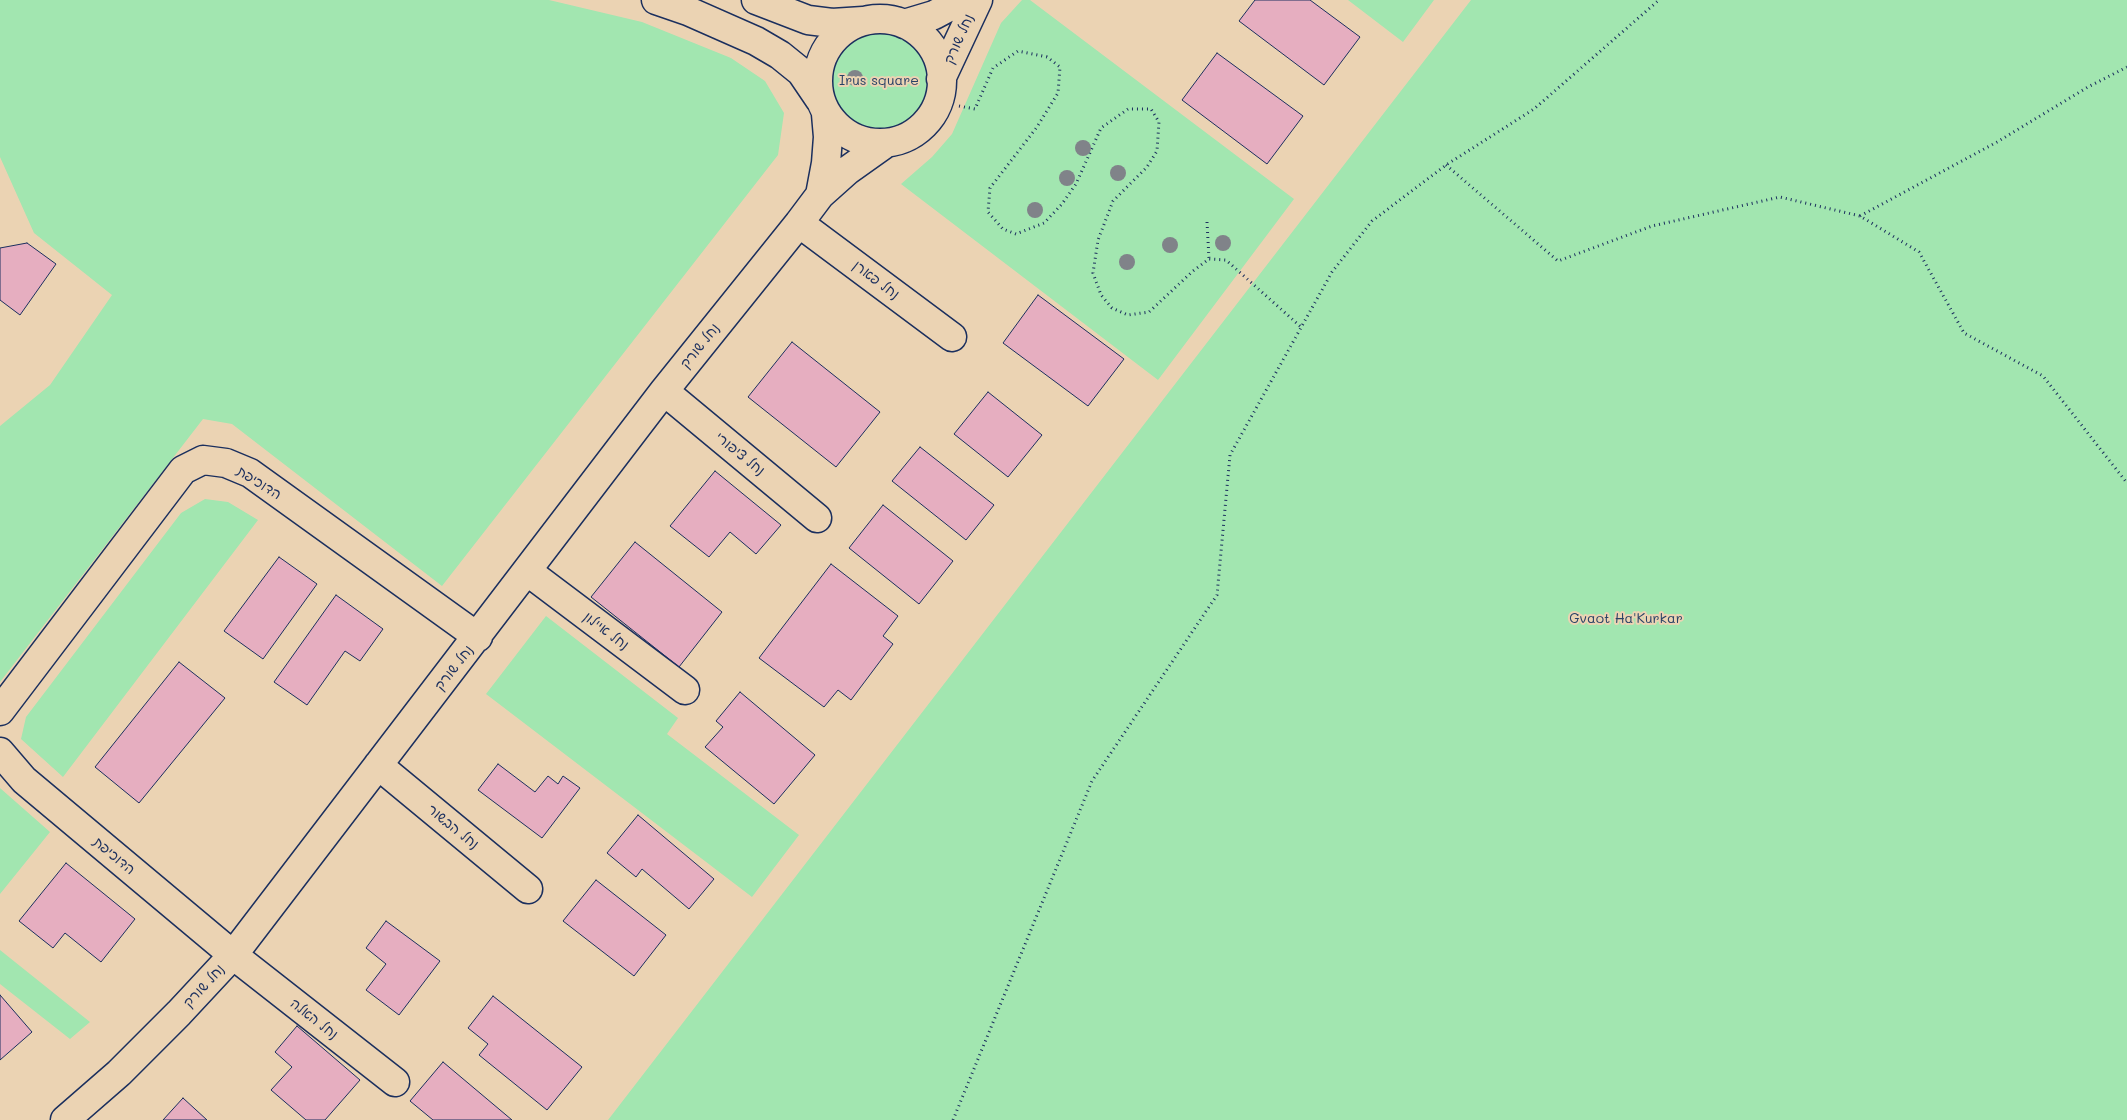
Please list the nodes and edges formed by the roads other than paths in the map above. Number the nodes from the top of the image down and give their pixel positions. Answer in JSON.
{"nodes":[{"id":1,"x":656,"y":0,"type":"edge"},
{"id":2,"x":756,"y":0,"type":"edge"},
{"id":3,"x":962,"y":0,"type":"edge"},
{"id":4,"x":978,"y":0,"type":"edge"},
{"id":5,"x":864,"y":21,"type":"junction"},
{"id":6,"x":904,"y":24,"type":"junction"},
{"id":7,"x":939,"y":91,"type":"junction"},
{"id":8,"x":823,"y":107,"type":"junction"},
{"id":9,"x":886,"y":143,"type":"junction"},
{"id":10,"x":820,"y":195,"type":"junction"},
{"id":11,"x":799,"y":223,"type":"junction"},
{"id":12,"x":952,"y":337,"type":"dead end"},
{"id":13,"x":664,"y":391,"type":"junction"},
{"id":14,"x":817,"y":518,"type":"dead end"},
{"id":15,"x":527,"y":571,"type":"junction"},
{"id":16,"x":478,"y":637,"type":"junction"},
{"id":17,"x":685,"y":690,"type":"dead end"},
{"id":18,"x":0,"y":711,"type":"edge"},
{"id":19,"x":0,"y":752,"type":"edge"},
{"id":20,"x":378,"y":765,"type":"junction"},
{"id":21,"x":528,"y":889,"type":"dead end"},
{"id":22,"x":233,"y":956,"type":"junction"},
{"id":23,"x":395,"y":1082,"type":"dead end"},
{"id":24,"x":65,"y":1120,"type":"edge"}],
"edges":[{"from":1,"to":8,"type":"street"},
{"from":2,"to":5,"type":"street"},
{"from":3,"to":6,"type":"street","name":"נחל שורק"},
{"from":4,"to":7,"type":"street","name":"נחל שורק"},
{"from":5,"to":6,"type":"street"},
{"from":5,"to":8,"type":"street"},
{"from":6,"to":7,"type":"street"},
{"from":7,"to":9,"type":"street"},
{"from":8,"to":9,"type":"street"},
{"from":8,"to":10,"type":"street","name":"נחל שורק"},
{"from":9,"to":10,"type":"street","name":"נחל שורק"},
{"from":10,"to":11,"type":"street","name":"נחל שורק"},
{"from":11,"to":12,"type":"street","name":"נחל פארן"},
{"from":11,"to":13,"type":"street","name":"נחל שורק"},
{"from":13,"to":14,"type":"street","name":"נחל ציפורי"},
{"from":13,"to":15,"type":"street","name":"נחל שורק"},
{"from":15,"to":16,"type":"street","name":"נחל שורק"},
{"from":15,"to":17,"type":"street","name":"נחל איילון"},
{"from":16,"to":18,"type":"street","name":"הדוכיפת"},
{"from":16,"to":20,"type":"street","name":"נחל שורק"},
{"from":19,"to":22,"type":"street","name":"הדוכיפת"},
{"from":20,"to":21,"type":"street","name":"נחל הבשור"},
{"from":20,"to":22,"type":"street","name":"נחל שורק"},
{"from":22,"to":23,"type":"street","name":"נחל האלה"},
{"from":22,"to":24,"type":"street","name":"נחל שורק"}]}
